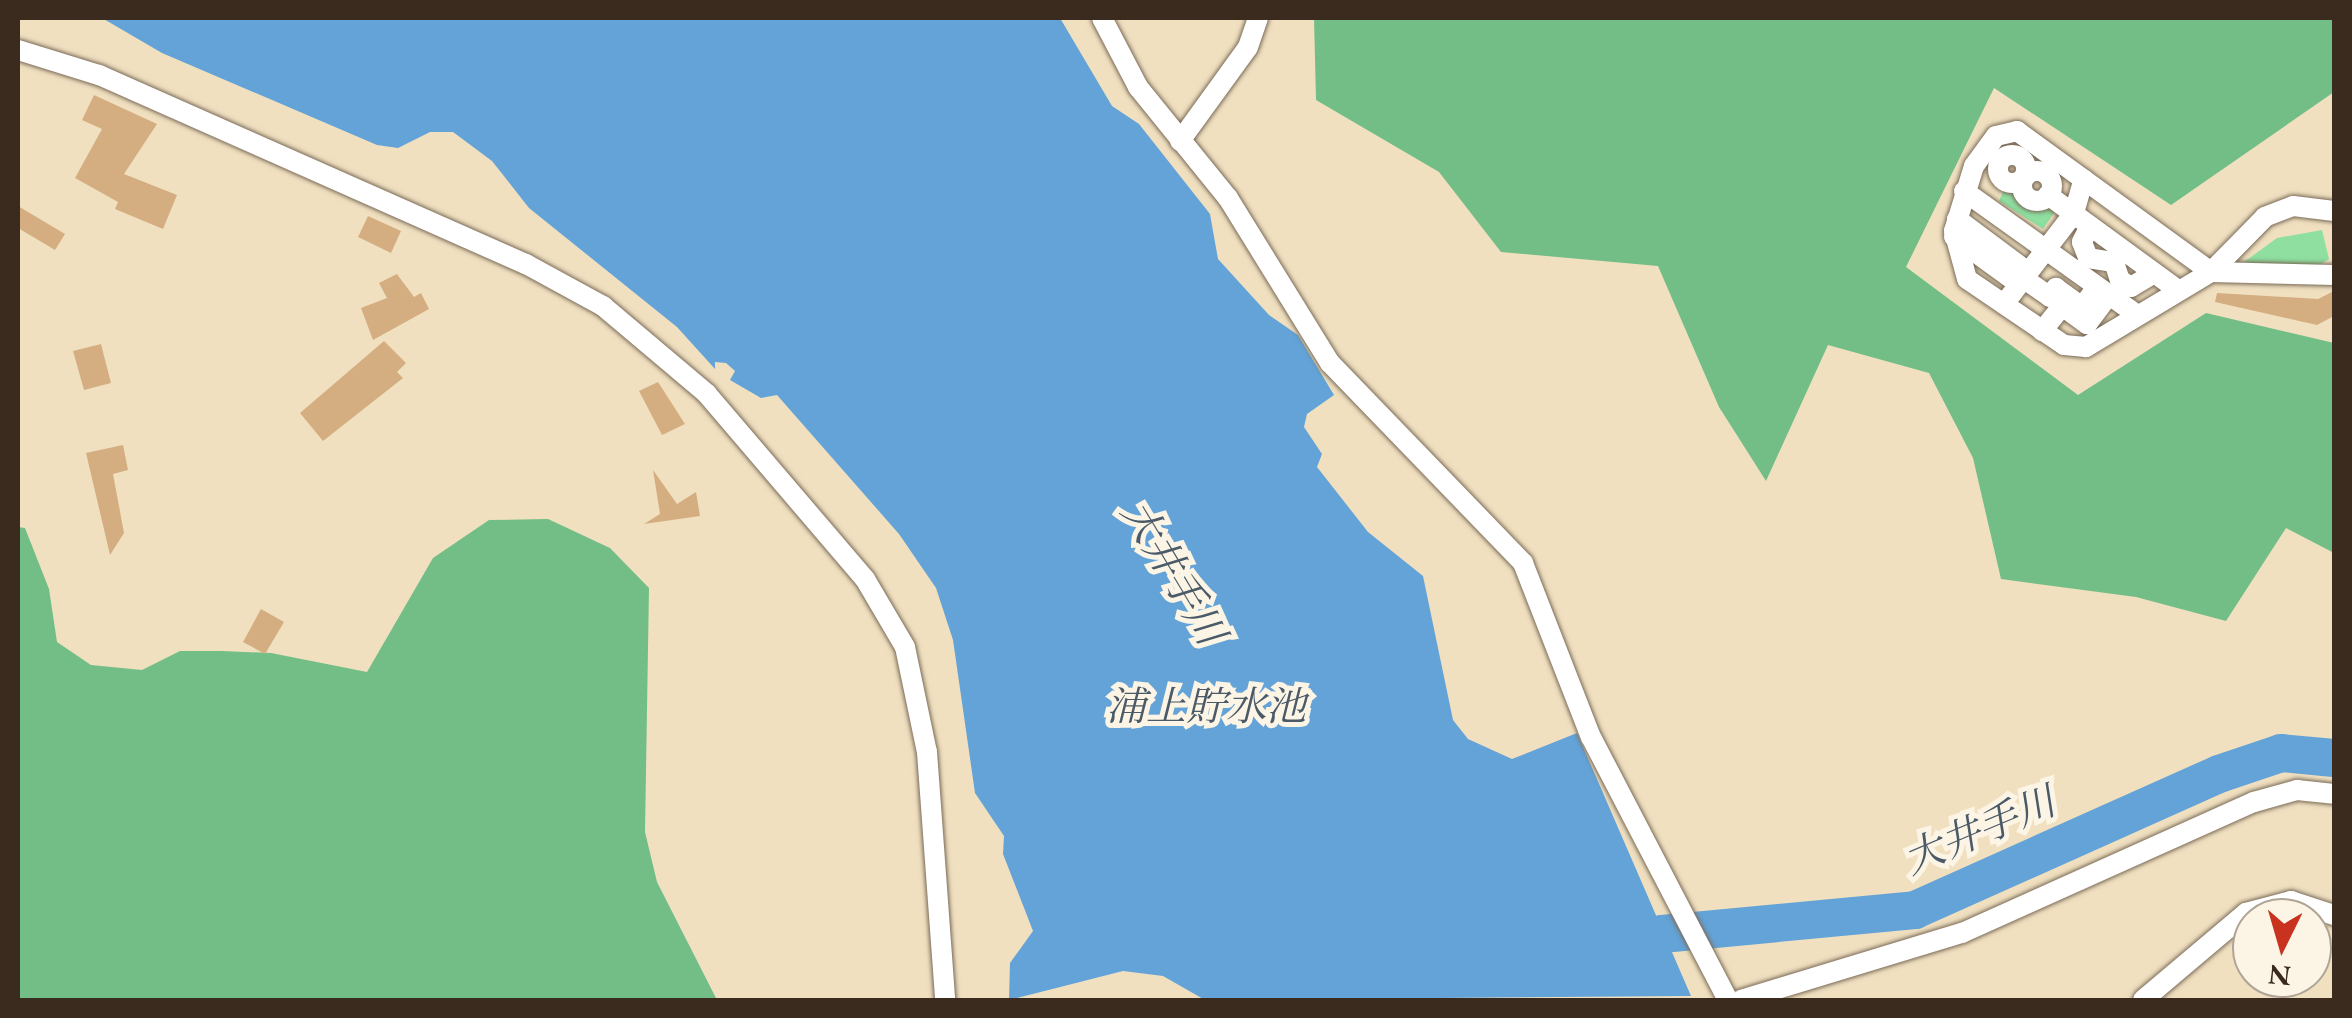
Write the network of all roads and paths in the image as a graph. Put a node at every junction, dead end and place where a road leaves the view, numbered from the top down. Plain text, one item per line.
1 (1102, 18) edge
2 (1258, 18) edge
3 (18, 50) edge
4 (1180, 142) junction
5 (2004, 166) junction
6 (2084, 179) junction
7 (1964, 190) junction
8 (1984, 205) junction
9 (2334, 210) edge
10 (2082, 220) junction
11 (1956, 228) junction
12 (2046, 249) junction
13 (2211, 272) junction
14 (2154, 273) junction
15 (2334, 275) edge
16 (2023, 278) junction
17 (2108, 289) junction
18 (2179, 291) junction
19 (2050, 298) junction
20 (2004, 304) junction
21 (2137, 315) junction
22 (2037, 327) junction
23 (2334, 794) edge
24 (2334, 915) edge
25 (2147, 999) edge
26 (946, 1000) edge
27 (1728, 1000) edge
28 (1741, 1000) edge

1 - 4 street
2 - 4 street
3 - 26 street
4 - 27 street
5 - 6 street
5 - 7 street
5 - 8 street
5 - 10 street
6 - 10 street
6 - 13 street
7 - 8 street
7 - 11 street
8 - 12 street
9 - 13 street
10 - 12 street
10 - 14 street
10 - 17 street
11 - 16 street
11 - 20 street
12 - 16 street
12 - 17 street
13 - 15 street
13 - 18 street
14 - 17 street
14 - 18 street
16 - 19 street
16 - 20 street
17 - 19 street
17 - 21 street
17 - 22 street
18 - 21 street
19 - 22 street
20 - 22 street
21 - 22 street
23 - 28 street
24 - 25 street

